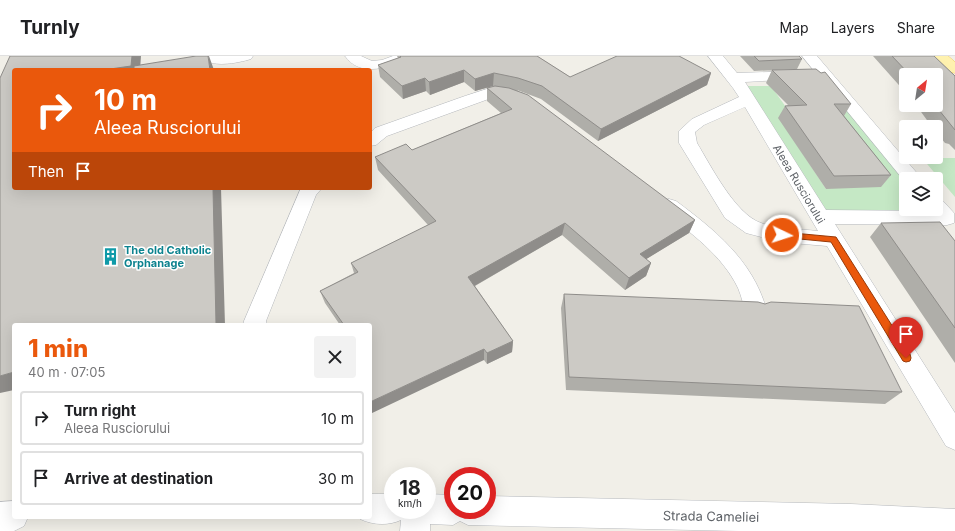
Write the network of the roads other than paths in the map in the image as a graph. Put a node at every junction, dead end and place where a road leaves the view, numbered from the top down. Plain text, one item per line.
1 (207, 56) edge
2 (246, 56) edge
3 (352, 56) edge
4 (407, 56) edge
5 (715, 56) edge
6 (809, 56) edge
7 (939, 56) edge
8 (955, 69) edge
9 (825, 74) junction
10 (734, 78) junction
11 (748, 100) junction
12 (534, 103) edge
13 (372, 139) edge
14 (907, 172) edge
15 (310, 190) edge
16 (657, 196) edge
17 (820, 217) junction
18 (946, 218) edge
19 (833, 239) junction
20 (756, 308) edge
21 (256, 323) edge
22 (955, 437) edge
23 (372, 509) edge
24 (384, 509) edge
25 (496, 511) edge
26 (12, 516) edge
27 (0, 517) edge
28 (416, 519) edge
29 (955, 524) edge
30 (853, 525) edge
31 (415, 531) edge

1 - 2 street
3 - 4 street
5 - 10 street, Aleea Rusciorului
6 - 9 street
7 - 8 main road
9 - 10 street
9 - 14 street
10 - 11 street, Aleea Rusciorului
11 - 17 street, Aleea Rusciorului
11 - 19 street
12 - 13 street
15 - 21 street
16 - 20 street
17 - 18 street
17 - 19 street, Aleea Rusciorului
19 - 22 street, Aleea Rusciorului
23 - 24 street
25 - 30 street, Strada Cameliei
26 - 27 street
28 - 31 street
29 - 30 street, Strada Cameliei

